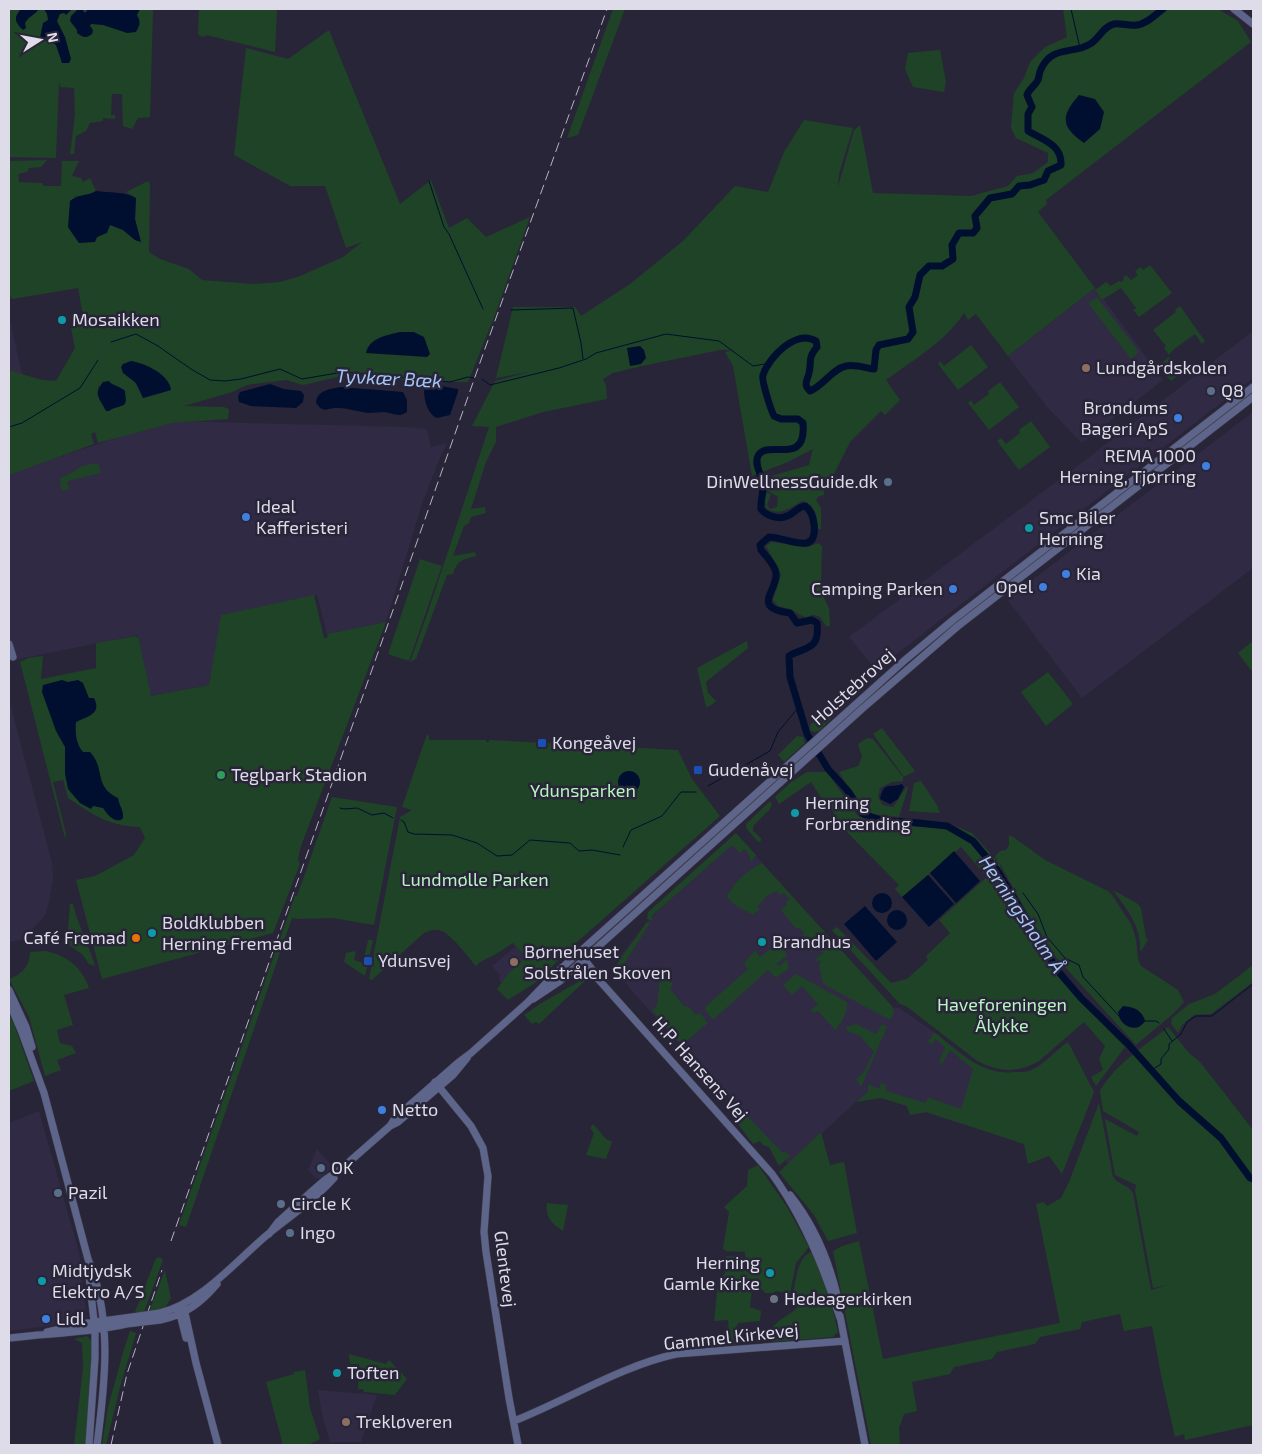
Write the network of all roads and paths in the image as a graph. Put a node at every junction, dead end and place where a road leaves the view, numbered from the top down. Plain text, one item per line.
1 (1234, 9) edge
2 (1253, 24) edge
3 (1253, 387) edge
4 (1253, 397) edge
5 (1218, 420) junction
6 (9, 644) edge
7 (12, 657) dead end
8 (810, 751) junction
9 (580, 959) junction
10 (9, 990) edge
11 (9, 1002) edge
12 (471, 1054) junction
13 (436, 1086) junction
14 (44, 1093) junction
15 (88, 1259) junction
16 (227, 1272) junction
17 (182, 1309) junction
18 (99, 1325) junction
19 (40, 1334) junction
20 (9, 1338) edge
21 (845, 1341) junction
22 (848, 1358) junction
23 (514, 1421) junction
24 (518, 1444) edge
25 (89, 1445) edge
26 (97, 1445) edge
27 (218, 1445) edge
28 (865, 1445) edge
29 (868, 1445) edge

1 - 2 main road
3 - 5 main road
4 - 5 main road
5 - 8 main road, Holstebrovej
5 - 8 main road, Holstebrovej
6 - 7 main road
8 - 9 main road, Holstebrovej
8 - 9 main road, Holstebrovej
9 - 12 main road, Holstebrovej
9 - 21 main road, H.P. Hansens Vej
10 - 14 main road
11 - 14 main road
12 - 13 main road, Holstebrovej
12 - 13 main road, Holstebrovej
13 - 16 main road, Holstebrovej
13 - 23 main road, Glentevej
14 - 15 main road
15 - 18 main road
15 - 18 main road
16 - 17 main road, Holstebrovej
16 - 17 main road, Holstebrovej
17 - 18 main road, Holstebrovej, bridge
17 - 27 main road
18 - 19 main road
18 - 19 main road
18 - 25 main road
18 - 26 main road
19 - 20 main road
21 - 22 main road, H.P. Hansens Vej
21 - 23 main road, Gammel Kirkevej
22 - 28 main road, H.P. Hansens Vej
22 - 29 main road, H.P. Hansens Vej
23 - 24 main road, Glentevej

